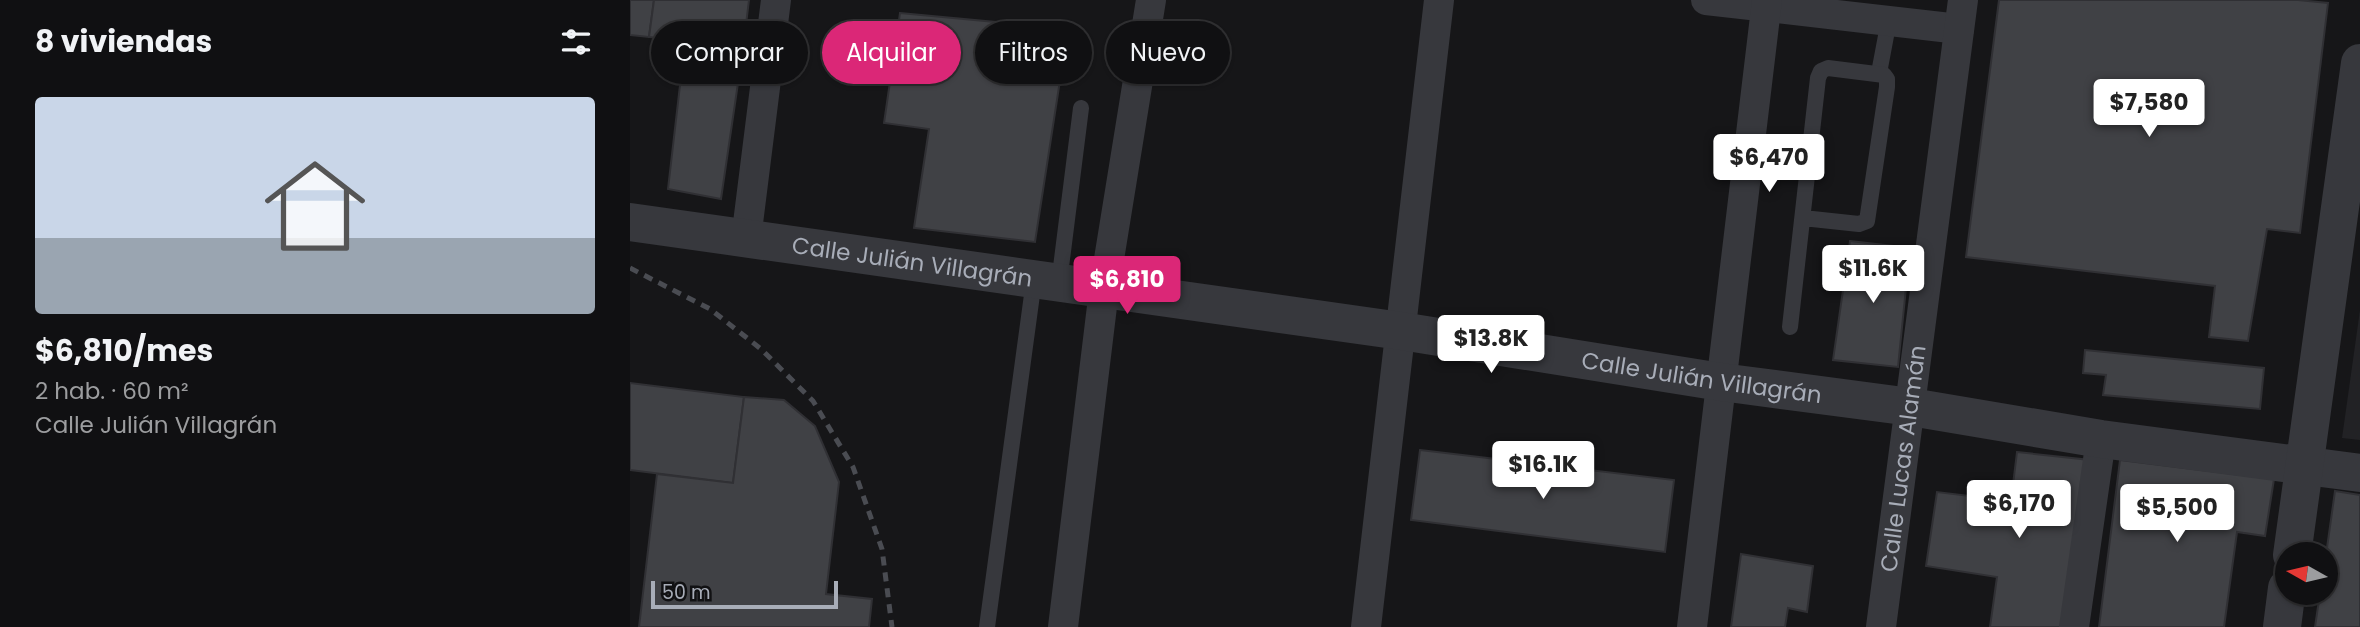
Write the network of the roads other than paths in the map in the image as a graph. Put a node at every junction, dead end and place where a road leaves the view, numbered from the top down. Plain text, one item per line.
1 (776, 0) edge
2 (1151, 0) edge
3 (1439, 0) edge
4 (1706, 0) edge
5 (1758, 3) edge
6 (1840, 7) edge
7 (1961, 14) edge
8 (1889, 20) junction
9 (2360, 63) edge
10 (1879, 73) junction
11 (1081, 108) dead end
12 (1803, 218) junction
13 (630, 222) edge
14 (746, 239) junction
15 (1047, 282) junction
16 (1104, 290) junction
17 (1790, 327) dead end
18 (1401, 331) junction
19 (1721, 382) junction
20 (1911, 407) junction
21 (2101, 439) junction
22 (2305, 466) junction
23 (2360, 473) edge
24 (2294, 542) edge
25 (2285, 606) edge
26 (987, 627) edge
27 (1063, 627) edge
28 (1366, 627) edge
29 (1692, 627) edge
30 (1881, 627) edge
31 (2074, 627) edge
32 (2282, 627) edge

1 - 14 street
2 - 16 street
3 - 18 street
4 - 5 street
5 - 6 street
5 - 19 street
6 - 8 street
7 - 8 street
7 - 20 street, Calle Lucas Alamán
8 - 10 lane
9 - 22 street
10 - 12 lane
10 - 12 lane
11 - 15 lane
12 - 17 lane
13 - 14 street, Calle Julián Villagrán
14 - 15 street, Calle Julián Villagrán
15 - 16 street, Calle Julián Villagrán
15 - 26 lane
16 - 18 street, Calle Julián Villagrán
16 - 27 street
18 - 19 street, Calle Julián Villagrán
18 - 28 street
19 - 20 street, Calle Julián Villagrán
19 - 29 street
20 - 21 street, Calle Julián Villagrán
20 - 30 street, Calle Lucas Alamán
21 - 22 street, Calle Julián Villagrán
21 - 31 street
22 - 23 street, Calle Julián Villagrán
22 - 24 street
25 - 32 street

